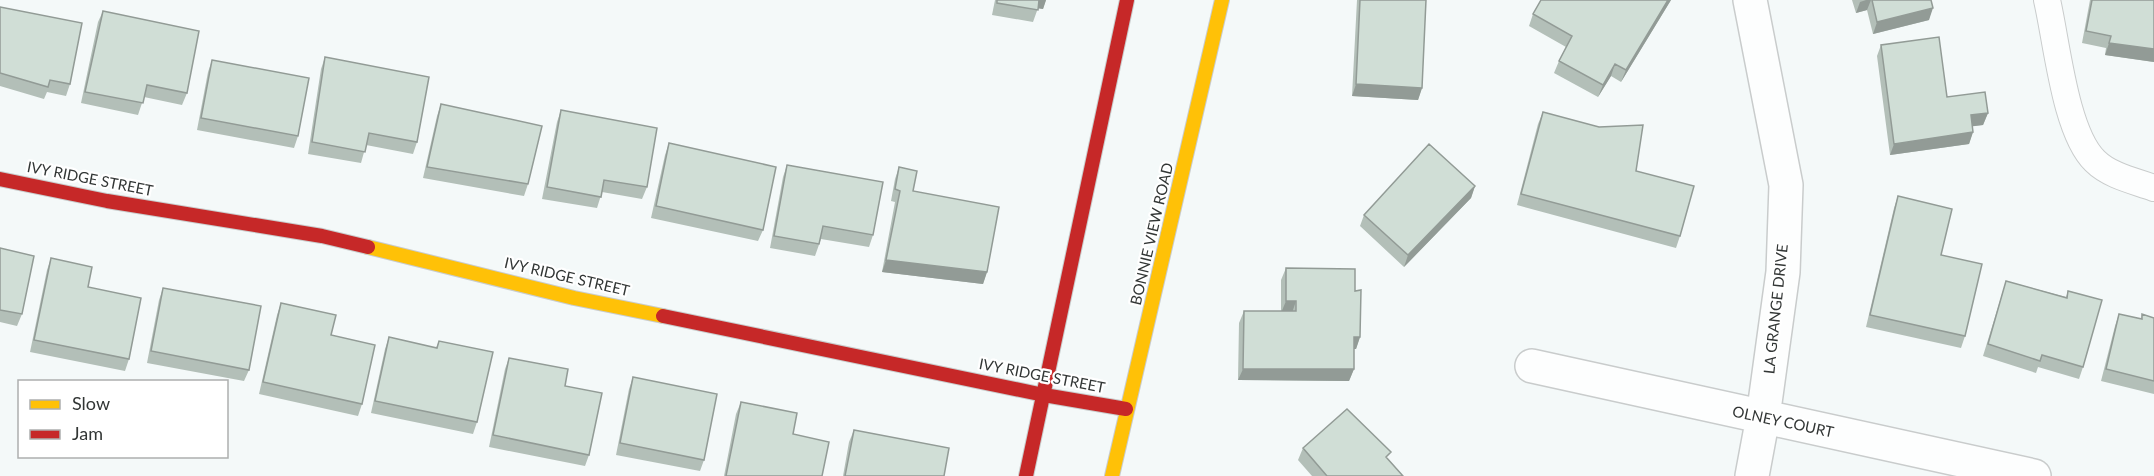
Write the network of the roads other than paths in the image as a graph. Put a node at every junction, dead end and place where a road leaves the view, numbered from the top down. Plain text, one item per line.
1 (1127, 0) edge
2 (1222, 0) edge
3 (1750, 0) edge
4 (2047, 0) edge
5 (0, 178) edge
6 (2154, 188) edge
7 (1532, 366) dead end
8 (1044, 395) junction
9 (1126, 409) junction
10 (1763, 417) junction
11 (1026, 476) edge
12 (1112, 476) edge
13 (1752, 476) edge
14 (2034, 476) edge

1 - 8 street
2 - 9 street, BONNIE VIEW ROAD
3 - 10 street, LA GRANGE DRIVE
4 - 6 lane
5 - 8 street, IVY RIDGE STREET
7 - 10 street, OLNEY COURT
8 - 9 street, IVY RIDGE STREET
8 - 11 street
9 - 12 street, BONNIE VIEW ROAD
10 - 13 street, LA GRANGE DRIVE
10 - 14 street, OLNEY COURT

